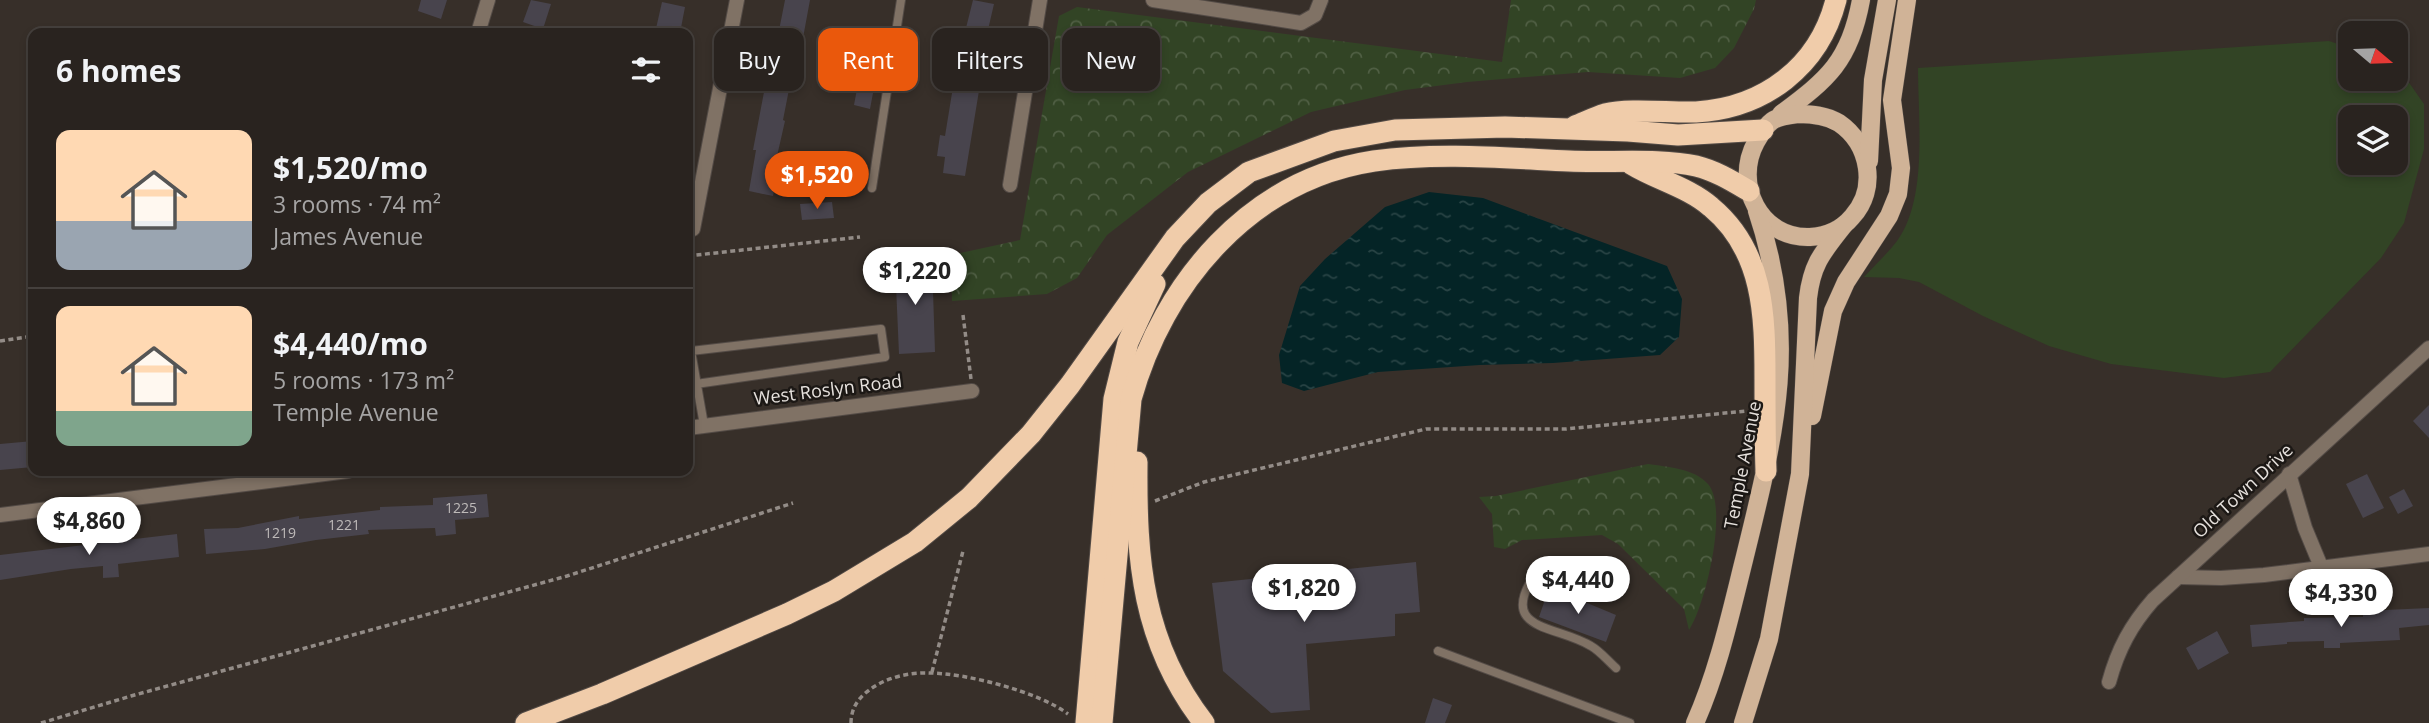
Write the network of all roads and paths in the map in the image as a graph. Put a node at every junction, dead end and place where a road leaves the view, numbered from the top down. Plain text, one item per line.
1 (488, 0) edge
2 (737, 0) edge
3 (901, 0) edge
4 (1040, 0) edge
5 (1153, 0) edge
6 (1321, 0) edge
7 (1836, 0) edge
8 (1861, 0) edge
9 (1887, 0) edge
10 (1907, 0) edge
11 (480, 28) edge
12 (1768, 125) junction
13 (1567, 129) junction
14 (1304, 151) junction
15 (1629, 163) junction
16 (1868, 182) junction
17 (1010, 185) dead end
18 (872, 188) dead end
19 (1753, 201) junction
20 (1844, 225) junction
21 (693, 229) dead end
22 (860, 237) dead end
23 (693, 255) edge
24 (963, 315) dead end
25 (1161, 322) junction
26 (28, 338) edge
27 (0, 341) edge
28 (2429, 348) edge
29 (693, 351) edge
30 (693, 364) edge
31 (696, 384) junction
32 (972, 391) joint
33 (1765, 409) junction
34 (704, 425) junction
35 (693, 427) edge
36 (1766, 471) junction
37 (1800, 474) junction
38 (2289, 474) junction
39 (308, 476) edge
40 (793, 503) dead end
41 (1137, 509) junction
42 (0, 515) edge
43 (963, 551) dead end
44 (2429, 554) edge
45 (1540, 568) dead end
46 (2322, 569) junction
47 (2178, 577) junction
48 (1438, 651) dead end
49 (1616, 668) dead end
50 (932, 672) junction
51 (2109, 681) dead end
52 (1080, 721) edge
53 (41, 723) edge
54 (526, 723) edge
55 (851, 723) edge
56 (1102, 723) edge
57 (1204, 723) edge
58 (1630, 723) edge
59 (1695, 723) edge
60 (1743, 723) edge

1 - 11 street
2 - 21 street
3 - 18 lane
4 - 17 street
5 - 6 street
7 - 13 highway
8 - 12 main road
9 - 16 main road
10 - 37 main road
12 - 13 highway
12 - 16 main road
12 - 19 main road
13 - 14 highway
14 - 52 highway
14 - 54 highway
15 - 19 highway
15 - 25 highway
15 - 33 highway
16 - 20 main road
19 - 20 main road
19 - 36 main road, Temple Avenue
20 - 37 main road
22 - 23 path
24 - 32 path
25 - 41 highway
25 - 56 highway
26 - 27 path
28 - 38 street, Old Town Drive
29 - 31 lane
30 - 31 lane
31 - 34 lane
32 - 34 street, West Roslyn Road
33 - 36 highway
33 - 41 path
34 - 35 street, West Roslyn Road
36 - 59 main road, Temple Avenue
37 - 60 main road
38 - 46 street
38 - 47 street, Old Town Drive
39 - 42 street
40 - 53 path
41 - 57 highway
43 - 50 path
44 - 46 street
45 - 49 lane
46 - 47 street
47 - 51 street, Old Town Drive
48 - 58 lane
50 - 52 path
50 - 55 path

